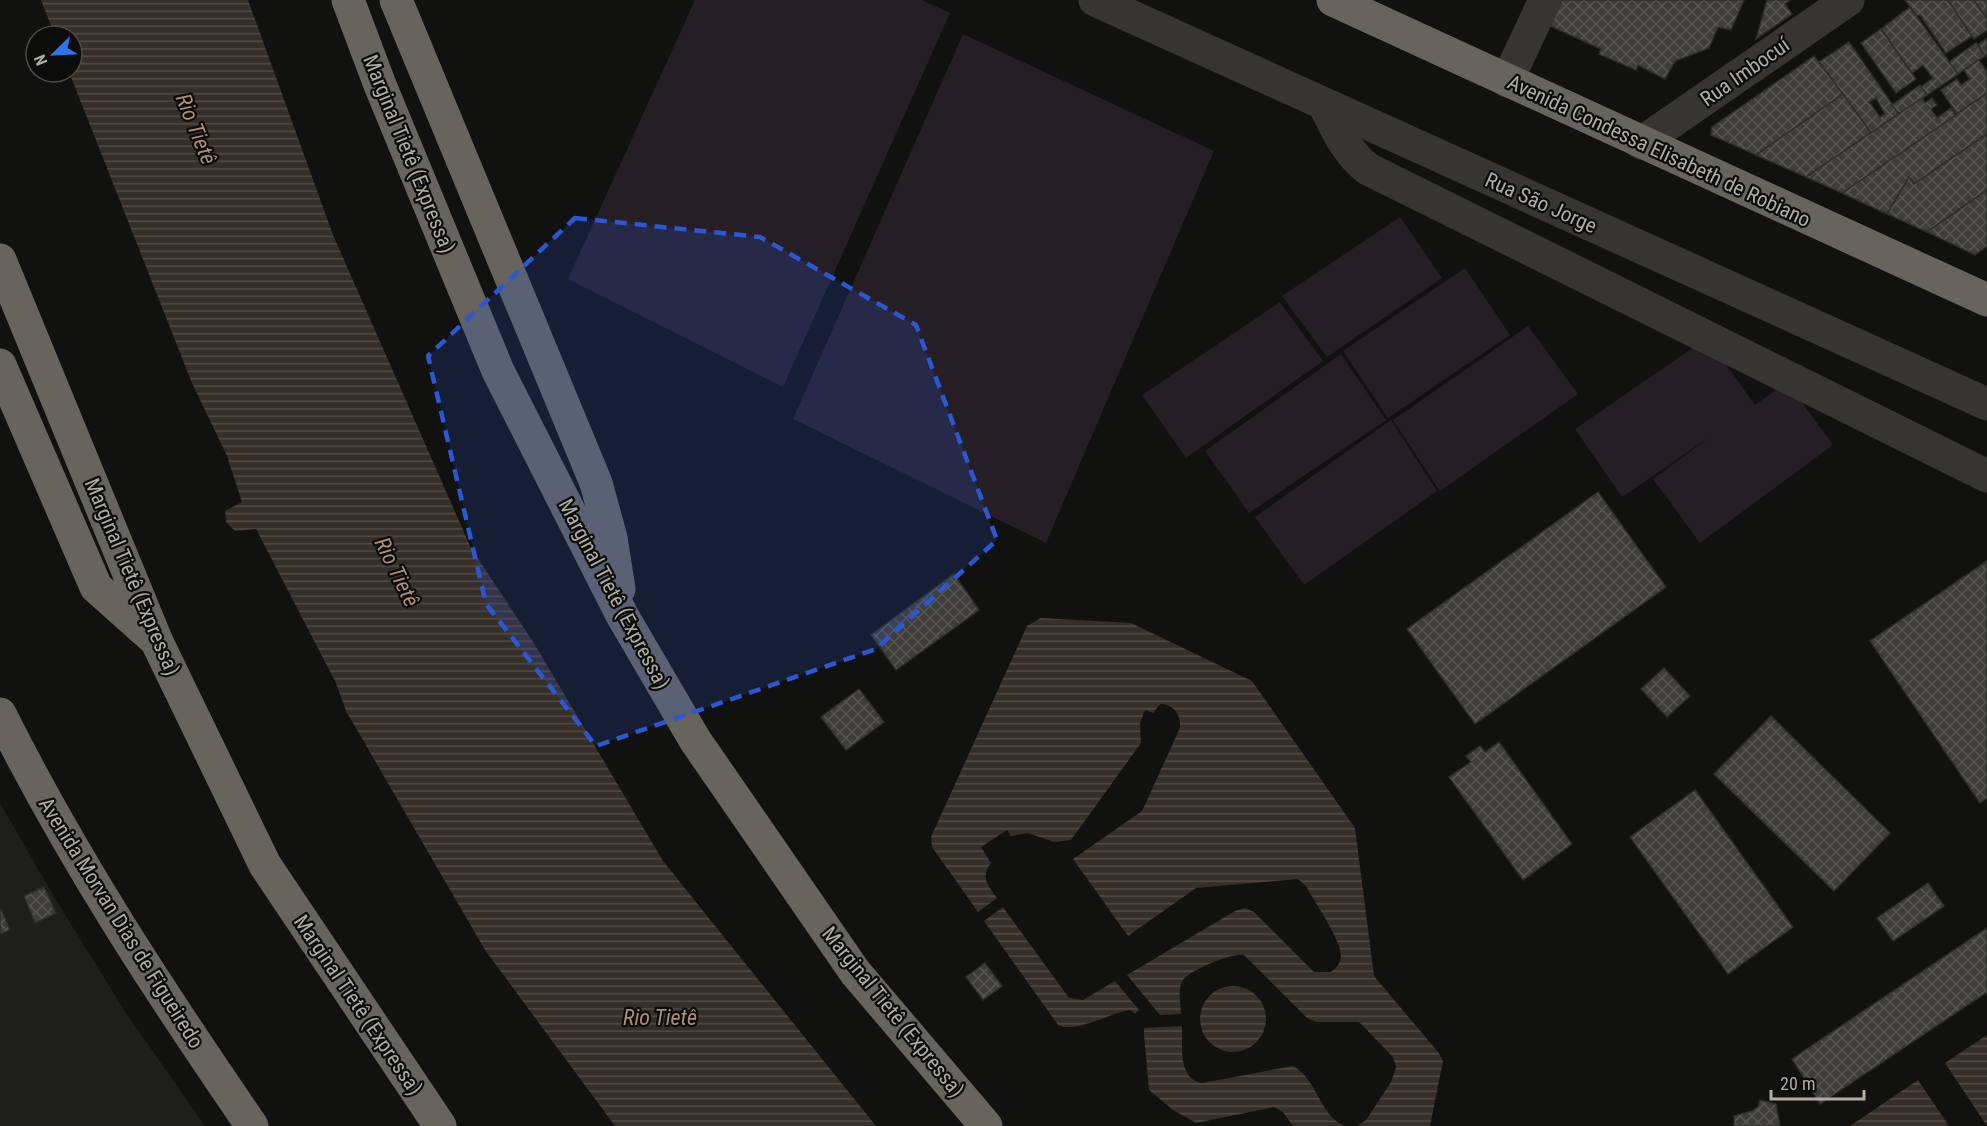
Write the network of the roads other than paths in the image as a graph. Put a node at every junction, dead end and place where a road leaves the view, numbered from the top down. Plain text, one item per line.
1 (348, 0) edge
2 (396, 0) edge
3 (1095, 0) edge
4 (1545, 0) edge
5 (1848, 0) edge
6 (1352, 4) edge
7 (1507, 81) junction
8 (1325, 105) junction
9 (1641, 143) junction
10 (0, 260) edge
11 (1987, 300) edge
12 (0, 365) edge
13 (1987, 404) edge
14 (1987, 476) edge
15 (622, 615) junction
16 (157, 642) junction
17 (0, 714) edge
18 (252, 1126) edge
19 (440, 1126) edge
20 (986, 1126) edge

1 - 15 highway, Marginal Tietê (Expressa)
2 - 15 highway
3 - 8 street, Rua São Jorge
4 - 7 street
5 - 9 street, Rua Imbocuí
6 - 7 highway, Avenida Condessa Elisabeth de Robiano
7 - 9 highway, Avenida Condessa Elisabeth de Robiano
8 - 13 street, Rua São Jorge
8 - 14 street
9 - 11 highway, Avenida Condessa Elisabeth de Robiano
10 - 16 highway, Marginal Tietê (Expressa)
12 - 16 highway
15 - 20 highway, Marginal Tietê (Expressa)
16 - 19 highway, Marginal Tietê (Expressa)
17 - 18 highway, Avenida Morvan Dias de Figueiredo

